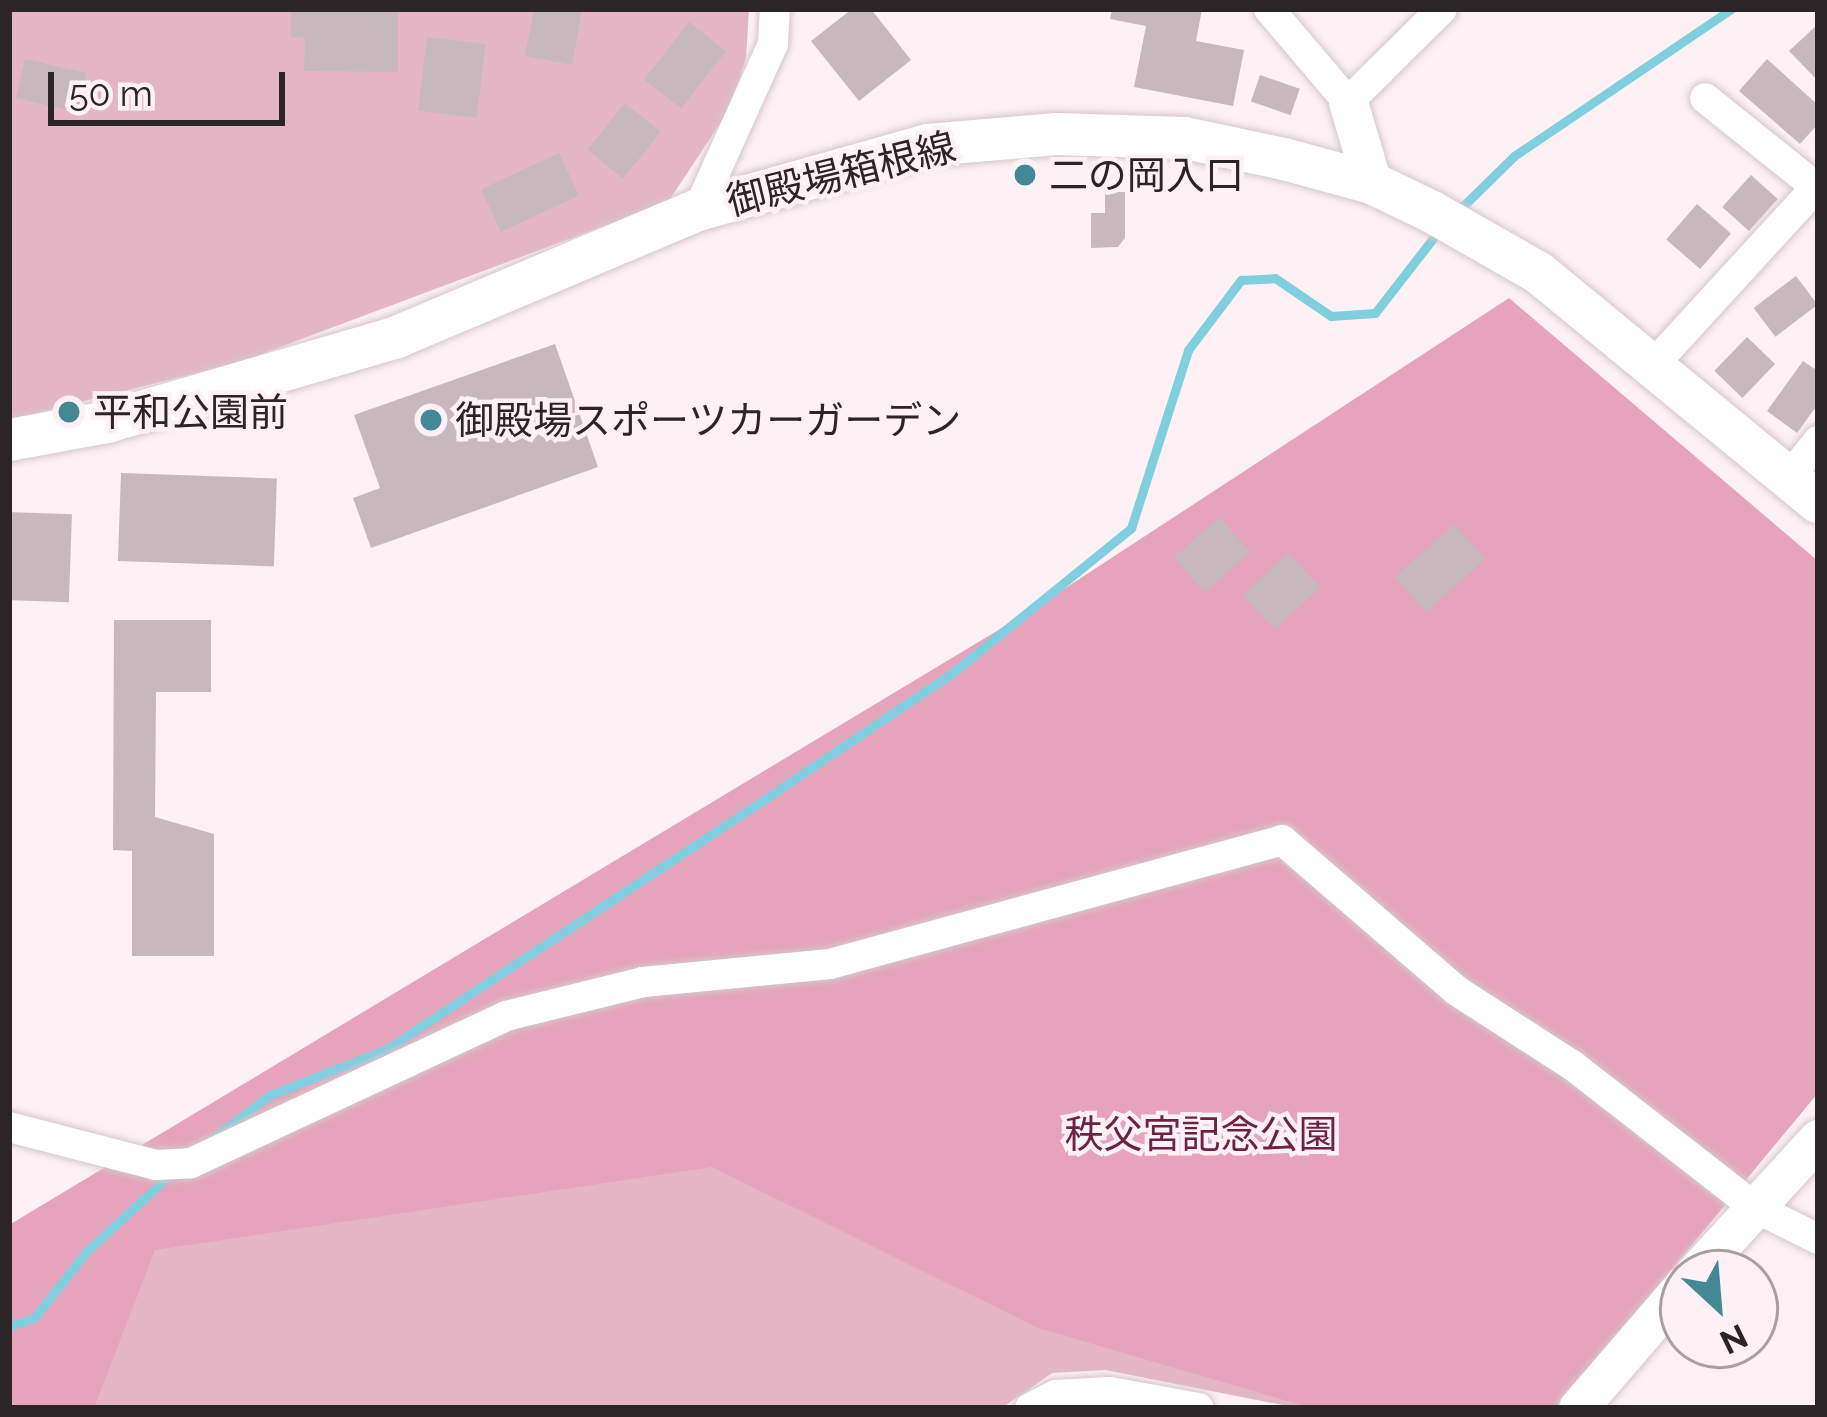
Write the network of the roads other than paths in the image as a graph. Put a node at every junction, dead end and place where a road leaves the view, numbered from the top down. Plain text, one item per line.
1 (776, 9) edge
2 (1269, 9) edge
3 (1442, 9) edge
4 (1705, 98) dead end
5 (1348, 102) junction
6 (1372, 183) junction
7 (698, 210) junction
8 (1655, 363) junction
9 (9, 440) edge
10 (1818, 440) edge
11 (1804, 489) edge
12 (9, 1127) edge
13 (1818, 1139) edge
14 (1756, 1208) junction
15 (1818, 1239) edge
16 (1718, 1249) edge
17 (1659, 1314) edge
18 (1030, 1408) edge
19 (1199, 1408) edge
20 (1578, 1408) edge

1 - 7 street
2 - 5 street
3 - 5 street
4 - 8 street
5 - 6 street
6 - 7 main road, 御殿場箱根線
6 - 8 main road, 御殿場箱根線
7 - 9 main road, 御殿場箱根線
8 - 11 main road, 御殿場箱根線
10 - 11 street
12 - 14 street
13 - 14 street
14 - 15 street
14 - 16 street
17 - 20 street
18 - 19 street

